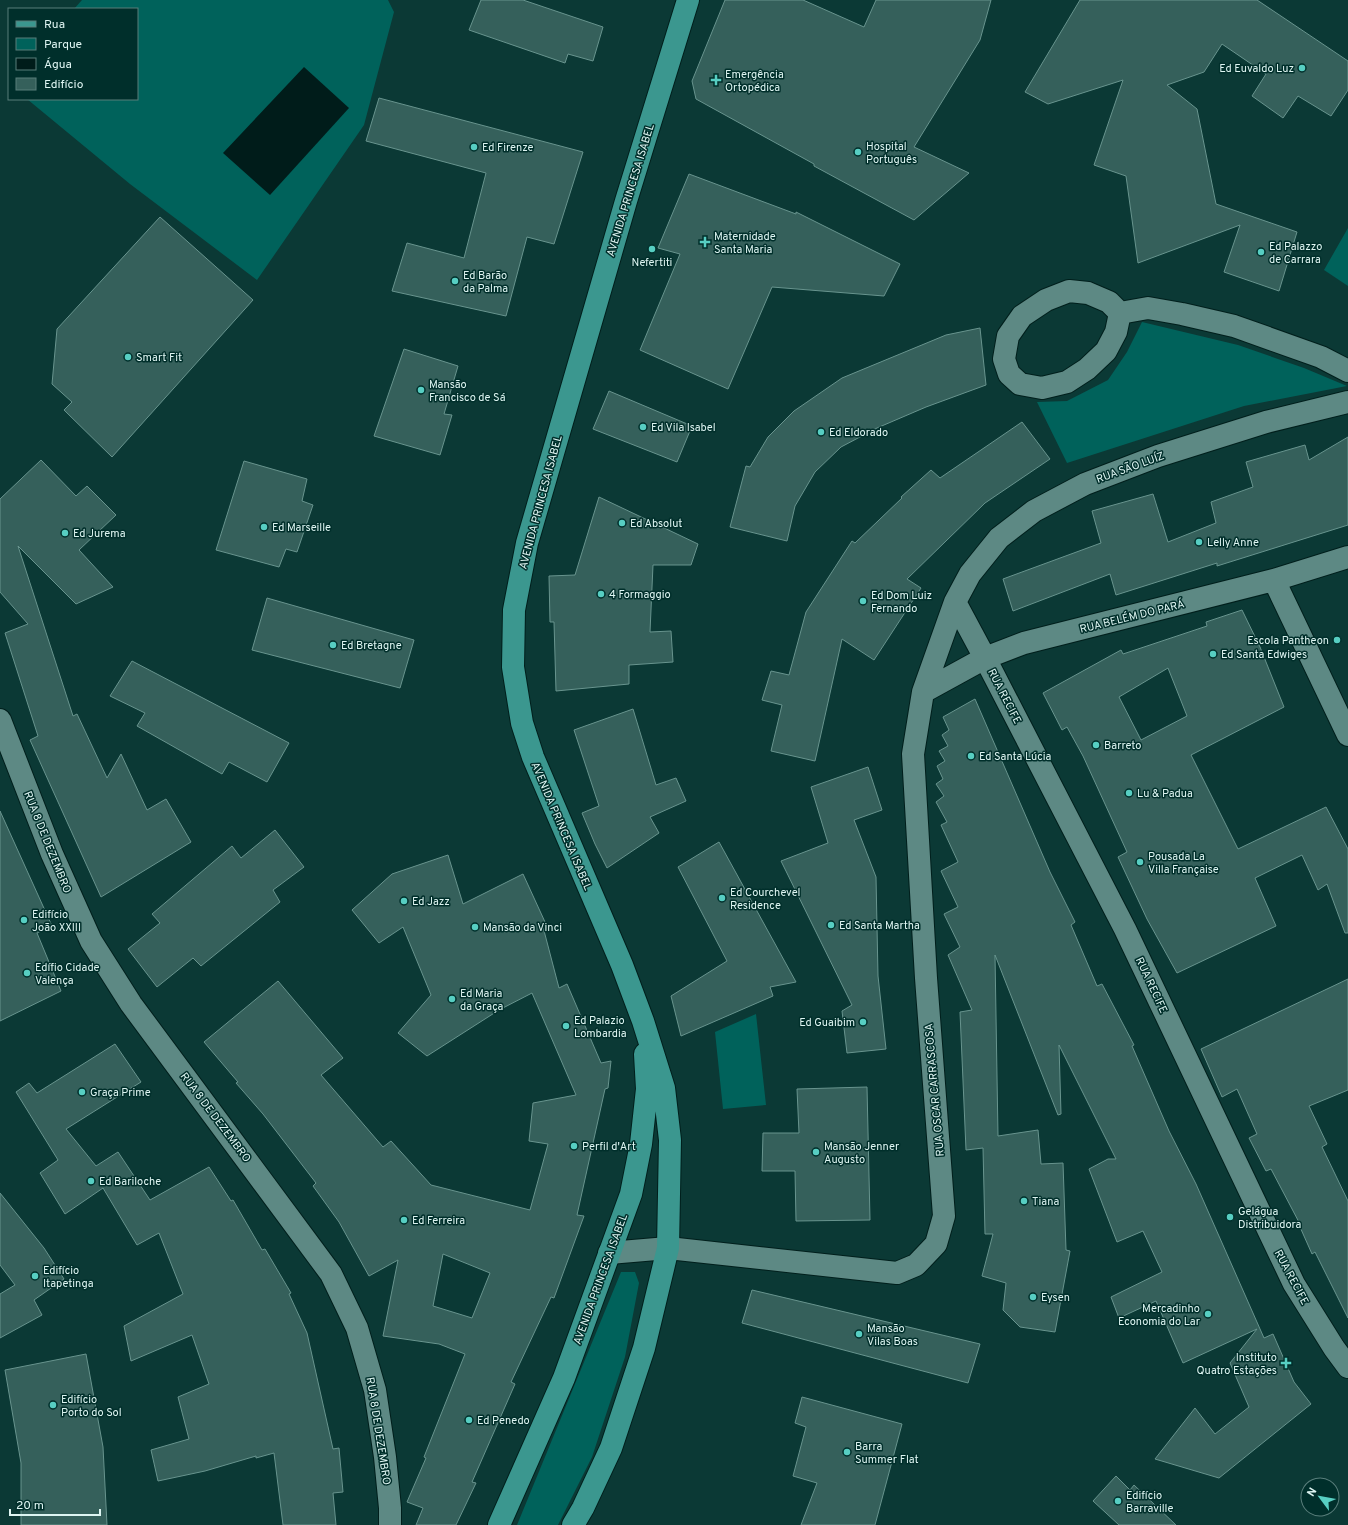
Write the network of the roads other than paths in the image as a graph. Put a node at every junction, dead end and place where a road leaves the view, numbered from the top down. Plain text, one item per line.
1 (688, 0) edge
2 (1120, 313) junction
3 (1348, 371) edge
4 (1348, 402) edge
5 (1348, 557) edge
6 (1274, 580) junction
7 (954, 602) junction
8 (985, 658) junction
9 (923, 692) junction
10 (0, 720) edge
11 (1348, 735) edge
12 (643, 1021) junction
13 (668, 1248) junction
14 (609, 1253) junction
15 (1348, 1367) edge
16 (390, 1525) edge
17 (499, 1525) edge
18 (573, 1525) edge

1 - 12 main road, AVENIDA PRINCESA ISABEL
2 - 2 street
2 - 3 street
4 - 7 street, RUA SÃO LUÍZ
5 - 6 street, RUA BELÉM DO PARÁ
6 - 8 street, RUA BELÉM DO PARÁ
6 - 11 street
7 - 8 street, RUA RECIFE
7 - 9 street, RUA OSCAR CARRASCOSA
8 - 9 street, RUA BELÉM DO PARÁ
8 - 15 street, RUA RECIFE
9 - 13 street, RUA OSCAR CARRASCOSA
10 - 16 street, RUA 8 DE DEZEMBRO
12 - 13 main road, AVENIDA PRINCESA ISABEL
12 - 14 main road, AVENIDA PRINCESA ISABEL
13 - 14 street, RUA OSCAR CARRASCOSA
13 - 18 main road, AVENIDA PRINCESA ISABEL
14 - 17 main road, AVENIDA PRINCESA ISABEL

